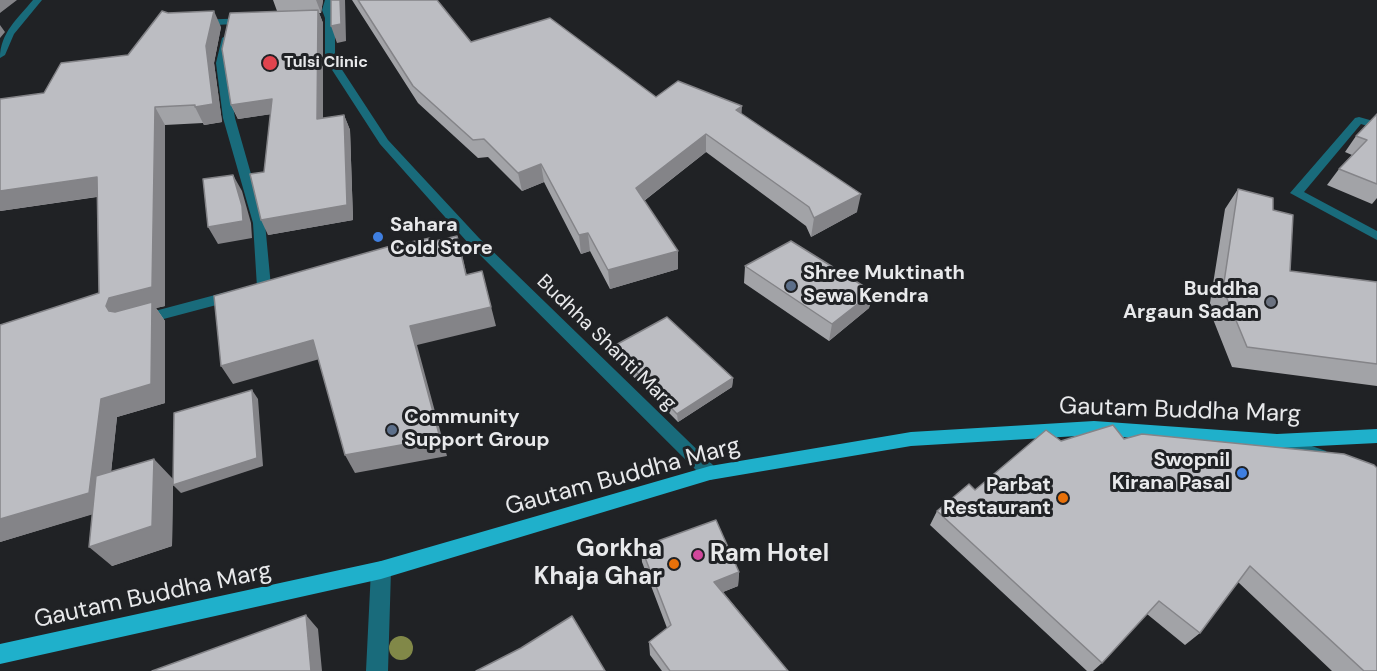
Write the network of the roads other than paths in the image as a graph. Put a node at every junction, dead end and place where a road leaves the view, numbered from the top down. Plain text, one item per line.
1 (38, 0) edge
2 (329, 0) edge
3 (263, 20) edge
4 (230, 21) junction
5 (187, 23) edge
6 (0, 55) edge
7 (1377, 126) edge
8 (1377, 236) edge
9 (129, 323) edge
10 (1377, 436) edge
11 (1277, 441) junction
12 (1333, 460) edge
13 (710, 473) junction
14 (381, 570) junction
15 (0, 654) edge
16 (378, 671) edge

1 - 6 street
2 - 13 street, Budhha Shanti Marg
3 - 4 street
4 - 5 street
4 - 9 street
7 - 8 street
10 - 11 main road, Gautam Buddha Marg
11 - 12 street
11 - 13 main road, Gautam Buddha Marg
13 - 14 main road, Gautam Buddha Marg
14 - 15 main road, Gautam Buddha Marg
14 - 16 street

